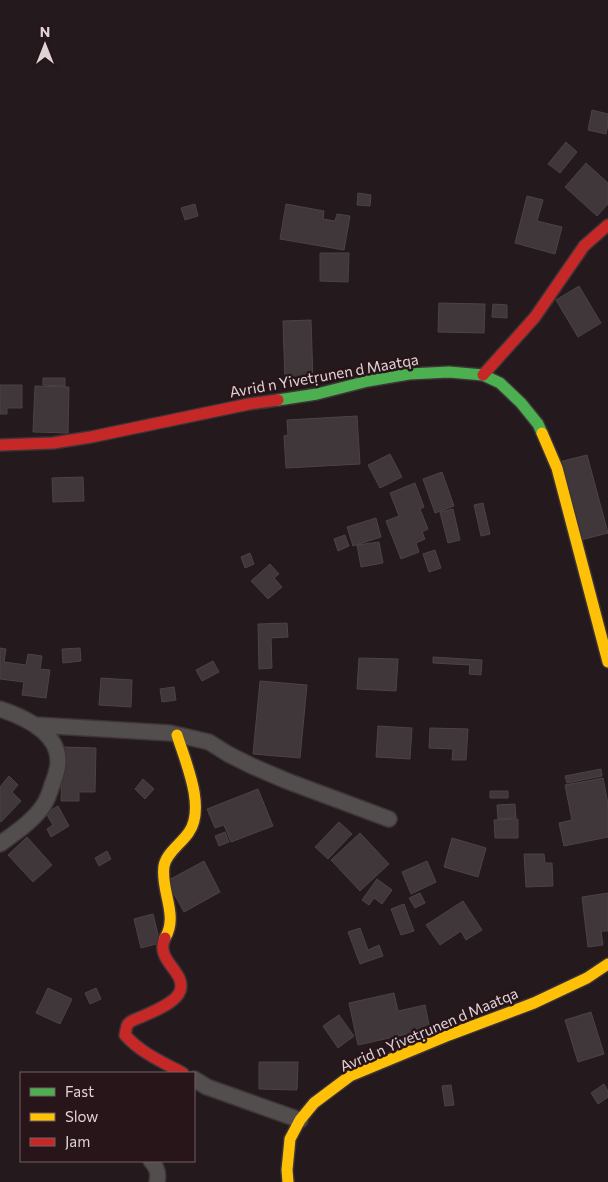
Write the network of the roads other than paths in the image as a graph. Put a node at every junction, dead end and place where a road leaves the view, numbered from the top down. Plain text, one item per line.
1 (608, 225) edge
2 (483, 376) junction
3 (0, 445) edge
4 (608, 662) edge
5 (0, 710) edge
6 (36, 725) junction
7 (178, 735) junction
8 (389, 819) dead end
9 (0, 844) edge
10 (608, 964) edge
11 (181, 1072) edge
12 (195, 1080) edge
13 (300, 1120) junction
14 (152, 1162) edge
15 (157, 1182) edge
16 (288, 1182) edge

1 - 2 main road
2 - 3 main road, Avrid n Yivetṛunen d Maatqa
2 - 4 main road, Avrid n Yivetṛunen d Maatqa
5 - 6 street
6 - 7 street
6 - 9 street
7 - 8 street
7 - 11 main road
10 - 13 main road, Avrid n Yivetṛunen d Maatqa
12 - 13 street
13 - 16 main road, Avrid n Yivetṛunen d Maatqa
14 - 15 street

